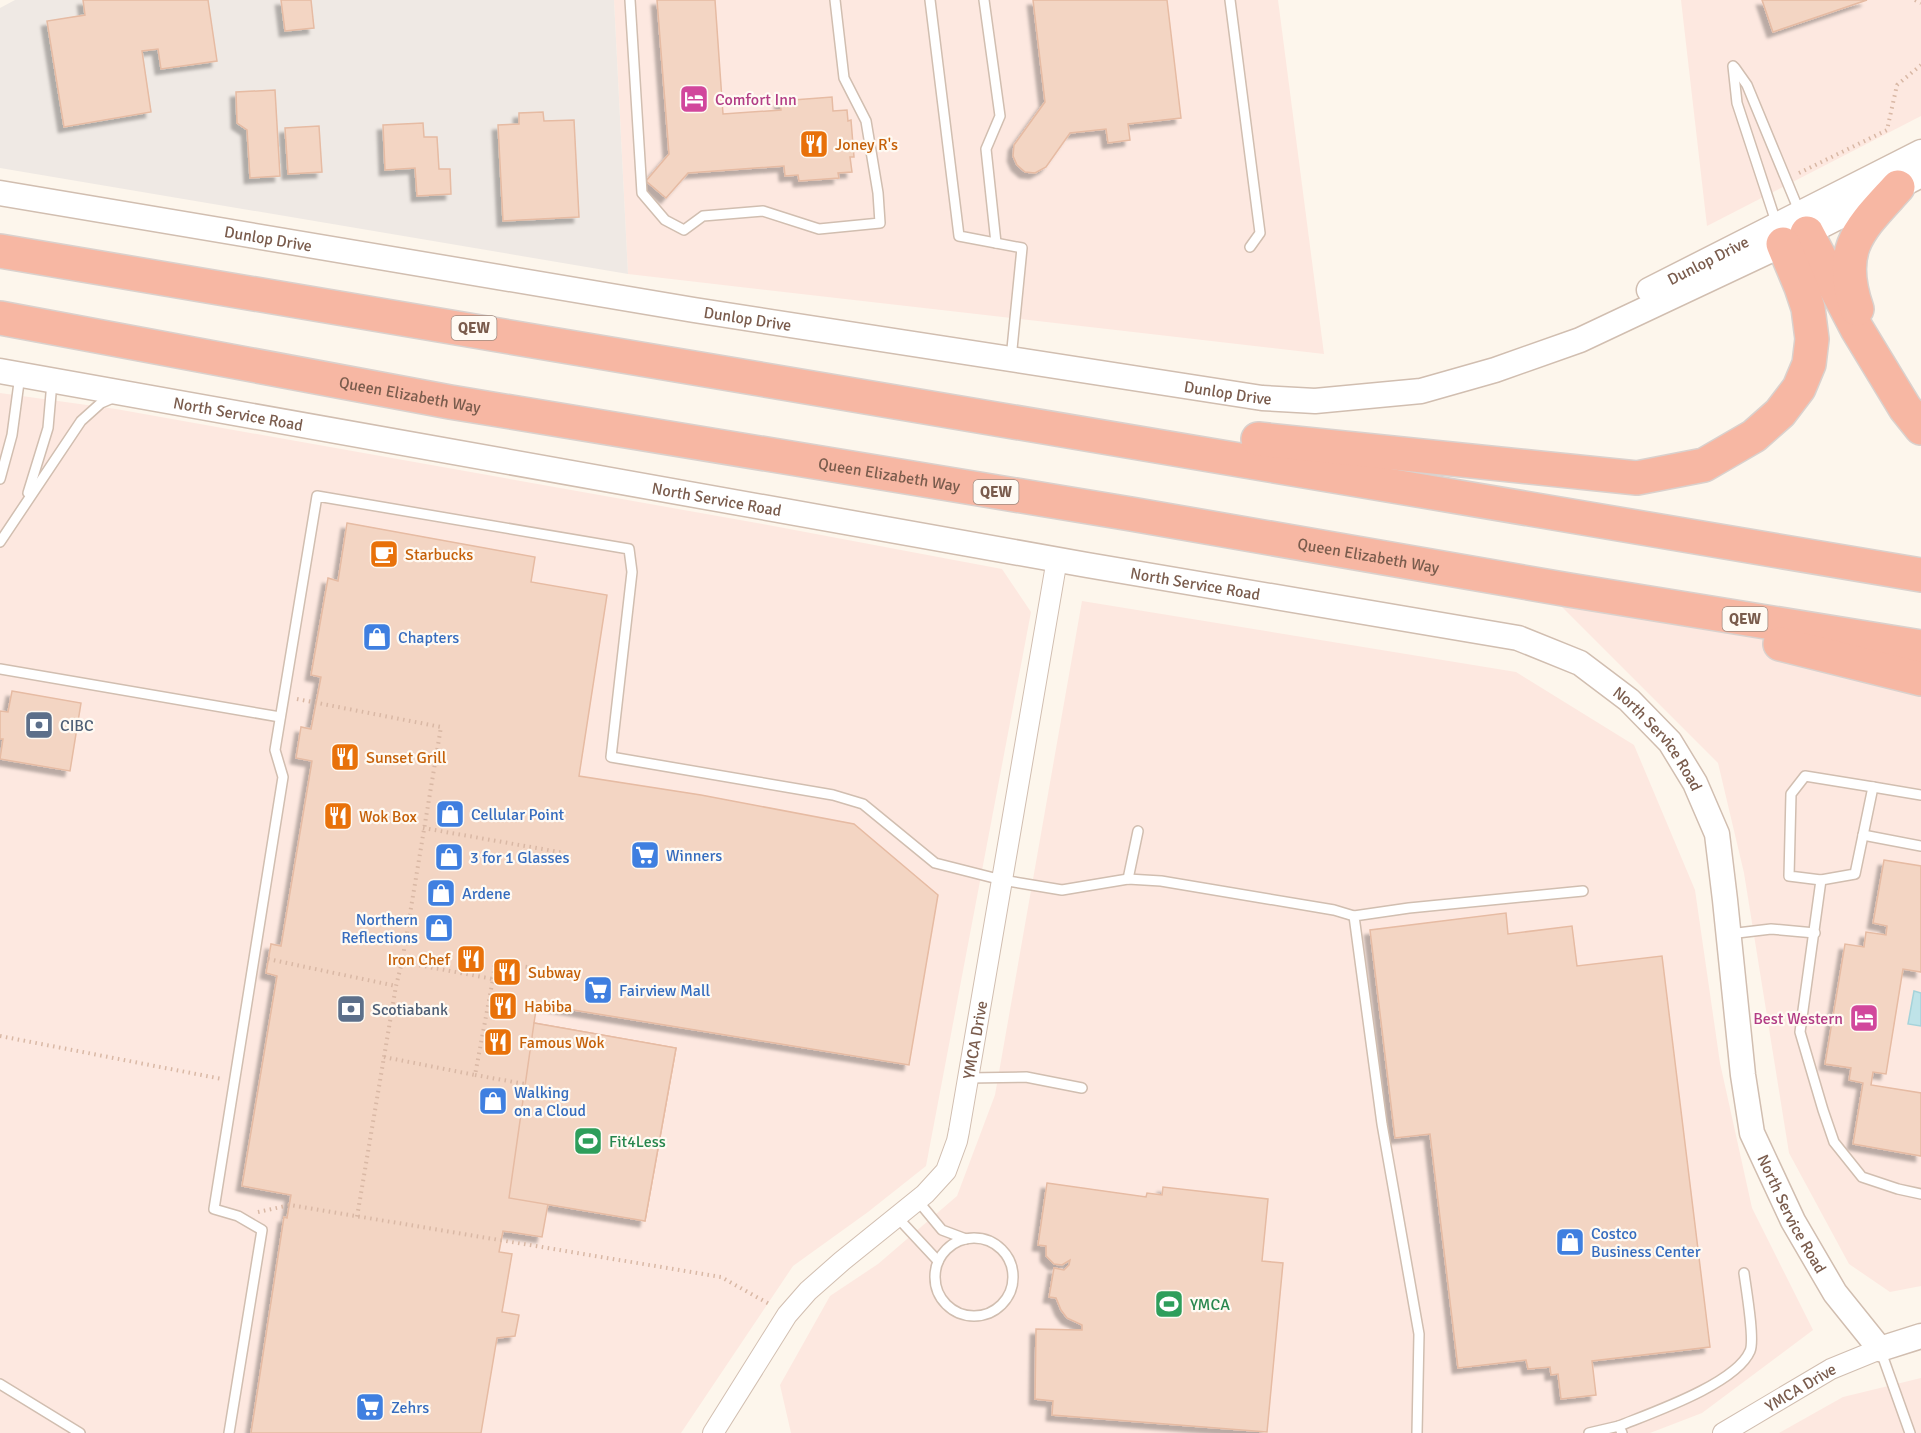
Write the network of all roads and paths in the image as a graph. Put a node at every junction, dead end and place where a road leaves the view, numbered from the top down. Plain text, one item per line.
1 (630, 0) edge
2 (835, 0) edge
3 (930, 0) edge
4 (984, 0) edge
5 (1230, 0) edge
6 (1915, 0) edge
7 (1921, 3) edge
8 (1921, 65) edge
9 (1921, 153) edge
10 (1787, 179) junction
11 (1910, 181) edge
12 (0, 193) edge
13 (1792, 229) junction
14 (996, 243) junction
15 (1250, 247) dead end
16 (0, 251) edge
17 (0, 318) edge
18 (1874, 356) junction
19 (1011, 360) junction
20 (10, 373) edge
21 (52, 381) junction
22 (123, 393) junction
23 (948, 406) junction
24 (1921, 428) edge
25 (0, 479) edge
26 (24, 504) junction
27 (0, 542) edge
28 (1057, 559) junction
29 (1921, 574) edge
30 (1569, 590) junction
31 (1921, 647) edge
32 (0, 669) edge
33 (1921, 680) edge
34 (283, 695) junction
35 (280, 717) junction
36 (1873, 787) junction
37 (1921, 795) edge
38 (423, 828) junction
39 (1138, 831) dead end
40 (1863, 835) junction
41 (1921, 846) edge
42 (565, 853) dead end
43 (1128, 879) junction
44 (1002, 880) junction
45 (1821, 880) junction
46 (1583, 891) dead end
47 (1354, 916) junction
48 (1815, 933) junction
49 (1729, 934) junction
50 (254, 957) junction
51 (402, 962) junction
52 (533, 968) dead end
53 (493, 979) junction
54 (396, 986) junction
55 (0, 1036) edge
56 (384, 1057) junction
57 (475, 1075) junction
58 (968, 1078) junction
59 (235, 1081) junction
60 (525, 1084) dead end
61 (1082, 1088) dead end
62 (1921, 1194) edge
63 (918, 1201) junction
64 (238, 1216) junction
65 (357, 1217) junction
66 (897, 1217) junction
67 (966, 1239) junction
68 (939, 1261) junction
69 (1744, 1273) dead end
70 (787, 1315) junction
71 (1921, 1336) edge
72 (1880, 1349) junction
73 (0, 1384) edge
74 (1621, 1430) edge
75 (80, 1433) edge
76 (229, 1433) edge
77 (713, 1433) edge
78 (1418, 1433) edge
79 (1588, 1433) edge
80 (1723, 1433) edge
81 (1910, 1433) edge

1 - 2 lane
3 - 14 lane
4 - 14 lane
5 - 15 lane
6 - 7 path
8 - 10 path
9 - 13 street, Dunlop Drive
10 - 13 lane
10 - 13 lane
11 - 13 street, Dunlop Drive
11 - 18 highway
12 - 19 street, Dunlop Drive
13 - 18 highway
13 - 19 street, Dunlop Drive
13 - 23 highway
14 - 19 lane
16 - 23 highway, QEW
17 - 30 highway, Queen Elizabeth Way / QEW
18 - 24 highway
20 - 21 street, North Service Road
20 - 25 lane
21 - 22 street, North Service Road
21 - 26 lane
22 - 26 lane
22 - 28 street, North Service Road
23 - 29 highway, QEW
26 - 27 lane
28 - 44 street, YMCA Drive
28 - 49 street, North Service Road
30 - 31 highway, Queen Elizabeth Way / QEW
30 - 33 highway
32 - 35 lane
34 - 35 lane
34 - 38 path
34 - 44 lane
35 - 50 lane
36 - 37 lane
36 - 40 lane
36 - 45 lane
38 - 42 path
38 - 51 path
39 - 43 lane
40 - 41 lane
40 - 45 lane
43 - 44 lane
43 - 47 lane
44 - 58 street, YMCA Drive
45 - 48 lane
46 - 47 lane
47 - 78 lane
48 - 49 lane
48 - 62 lane
49 - 72 street, North Service Road
50 - 54 path
50 - 59 lane
51 - 53 path
51 - 54 path
52 - 53 path
53 - 57 path
54 - 56 path
55 - 59 path
56 - 57 path
56 - 65 path
57 - 60 path
58 - 61 lane
58 - 63 street, YMCA Drive
59 - 64 lane
63 - 66 street, YMCA Drive
63 - 67 lane
64 - 65 path
64 - 76 lane
65 - 70 path
66 - 68 lane
66 - 70 street, YMCA Drive
67 - 68 lane
67 - 68 lane
69 - 74 lane
70 - 77 street, YMCA Drive
71 - 72 street
72 - 80 street, YMCA Drive
72 - 81 lane
73 - 75 lane
74 - 79 lane

